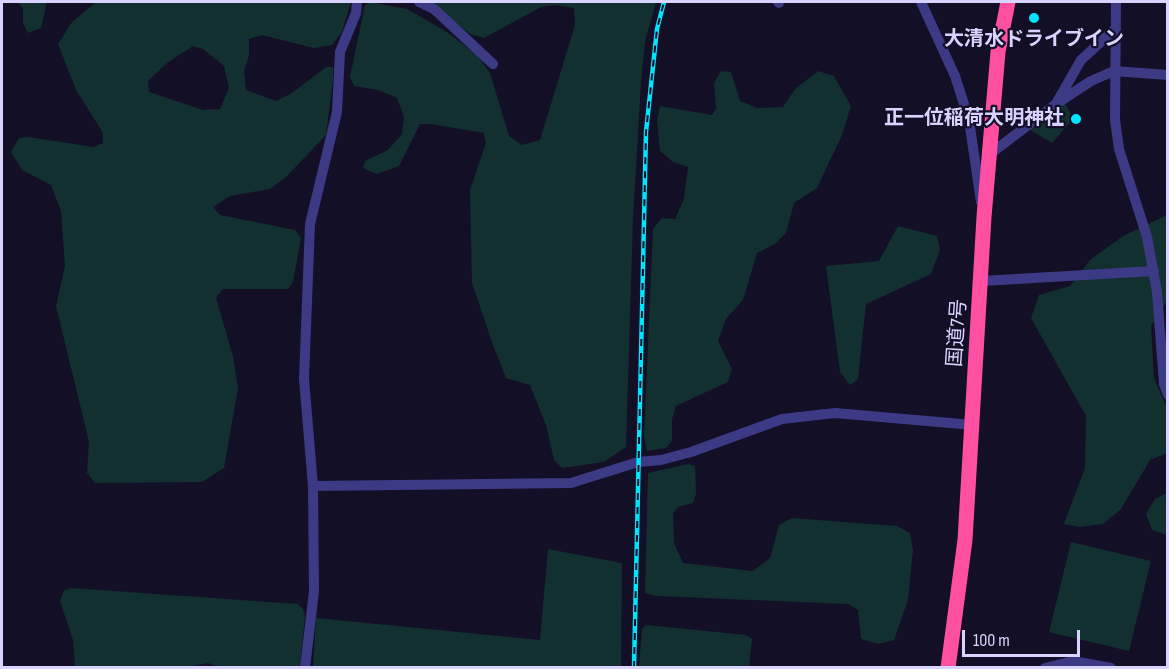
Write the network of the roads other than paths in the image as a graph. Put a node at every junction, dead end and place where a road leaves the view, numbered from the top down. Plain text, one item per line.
1 (357, 2) edge
2 (419, 2) edge
3 (921, 2) edge
4 (1008, 2) edge
5 (1116, 2) edge
6 (1116, 28) junction
7 (493, 64) dead end
8 (1114, 70) junction
9 (1167, 75) edge
10 (1056, 104) junction
11 (990, 154) junction
12 (984, 217) junction
13 (1154, 271) junction
14 (982, 281) junction
15 (1167, 395) edge
16 (973, 425) junction
17 (313, 486) junction
18 (305, 668) edge
19 (948, 668) edge
20 (1045, 668) edge
21 (1111, 668) edge

1 - 17 street
2 - 7 street
3 - 12 street
4 - 11 highway, 国道7号
5 - 6 street
6 - 8 street
6 - 10 street
8 - 9 street
8 - 10 street
8 - 13 street
10 - 11 street
11 - 12 highway, 国道7号
12 - 14 highway, 国道7号
13 - 14 street
13 - 15 street
14 - 16 highway, 国道7号
16 - 17 street
16 - 19 highway, 国道7号
17 - 18 street
20 - 21 street

